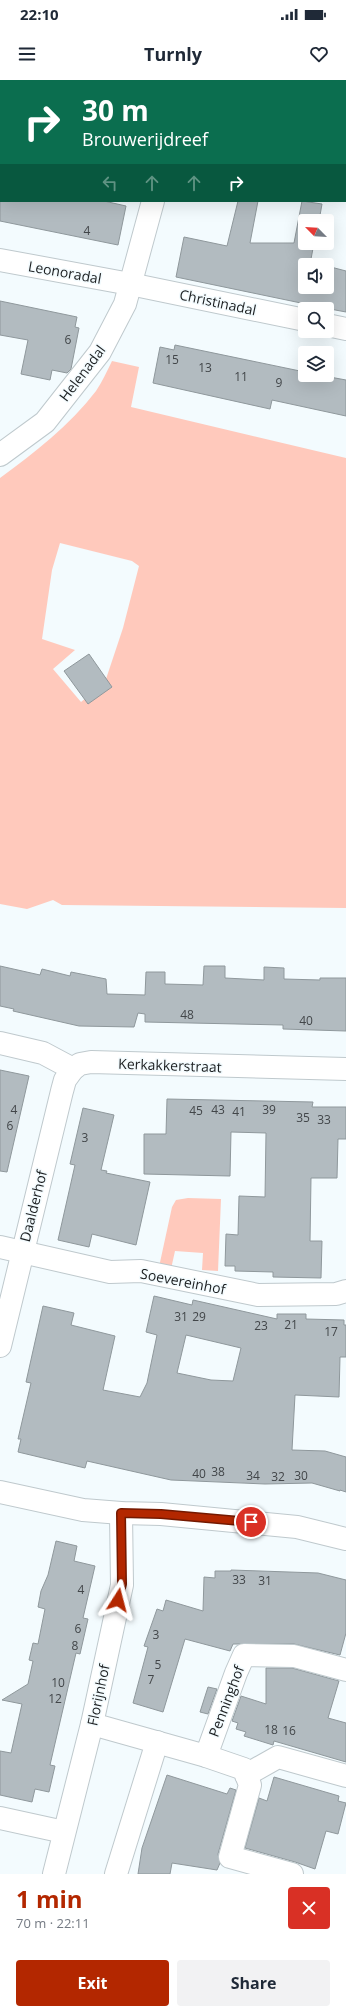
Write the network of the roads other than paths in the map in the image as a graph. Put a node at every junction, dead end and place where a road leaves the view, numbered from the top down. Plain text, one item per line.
1 (153, 202) edge
2 (0, 260) edge
3 (130, 284) junction
4 (298, 319) edge
5 (334, 326) edge
6 (346, 328) edge
7 (0, 455) edge
8 (0, 1043) edge
9 (72, 1069) junction
10 (346, 1069) edge
11 (0, 1247) edge
12 (21, 1252) junction
13 (346, 1291) edge
14 (0, 1346) edge
15 (0, 1492) edge
16 (121, 1513) junction
17 (346, 1539) edge
18 (346, 1670) edge
19 (92, 1724) junction
20 (157, 1742) junction
21 (206, 1756) junction
22 (246, 1775) junction
23 (346, 1776) edge
24 (0, 1818) edge
25 (64, 1832) junction
26 (243, 1867) edge
27 (54, 1874) edge
28 (116, 1874) edge
29 (292, 1874) edge

1 - 3 street, Helenadal
2 - 3 street, Leonoradal
3 - 4 street, Christinadal
3 - 7 street, Helenadal
5 - 6 street
8 - 9 street
9 - 10 street, Kerkakkerstraat
9 - 12 street, Daalderhof
11 - 12 street, Soevereinhof
12 - 13 street, Soevereinhof
12 - 14 street, Daalderhof
15 - 16 street
16 - 17 street
16 - 19 street, Florijnhof
18 - 21 street, Penninghof
19 - 20 street, Penninghof
19 - 25 street, Florijnhof
20 - 21 street, Penninghof
20 - 28 street
21 - 22 street, Penninghof
22 - 23 street
22 - 26 street
24 - 25 street
25 - 27 street, Florijnhof
26 - 29 street

